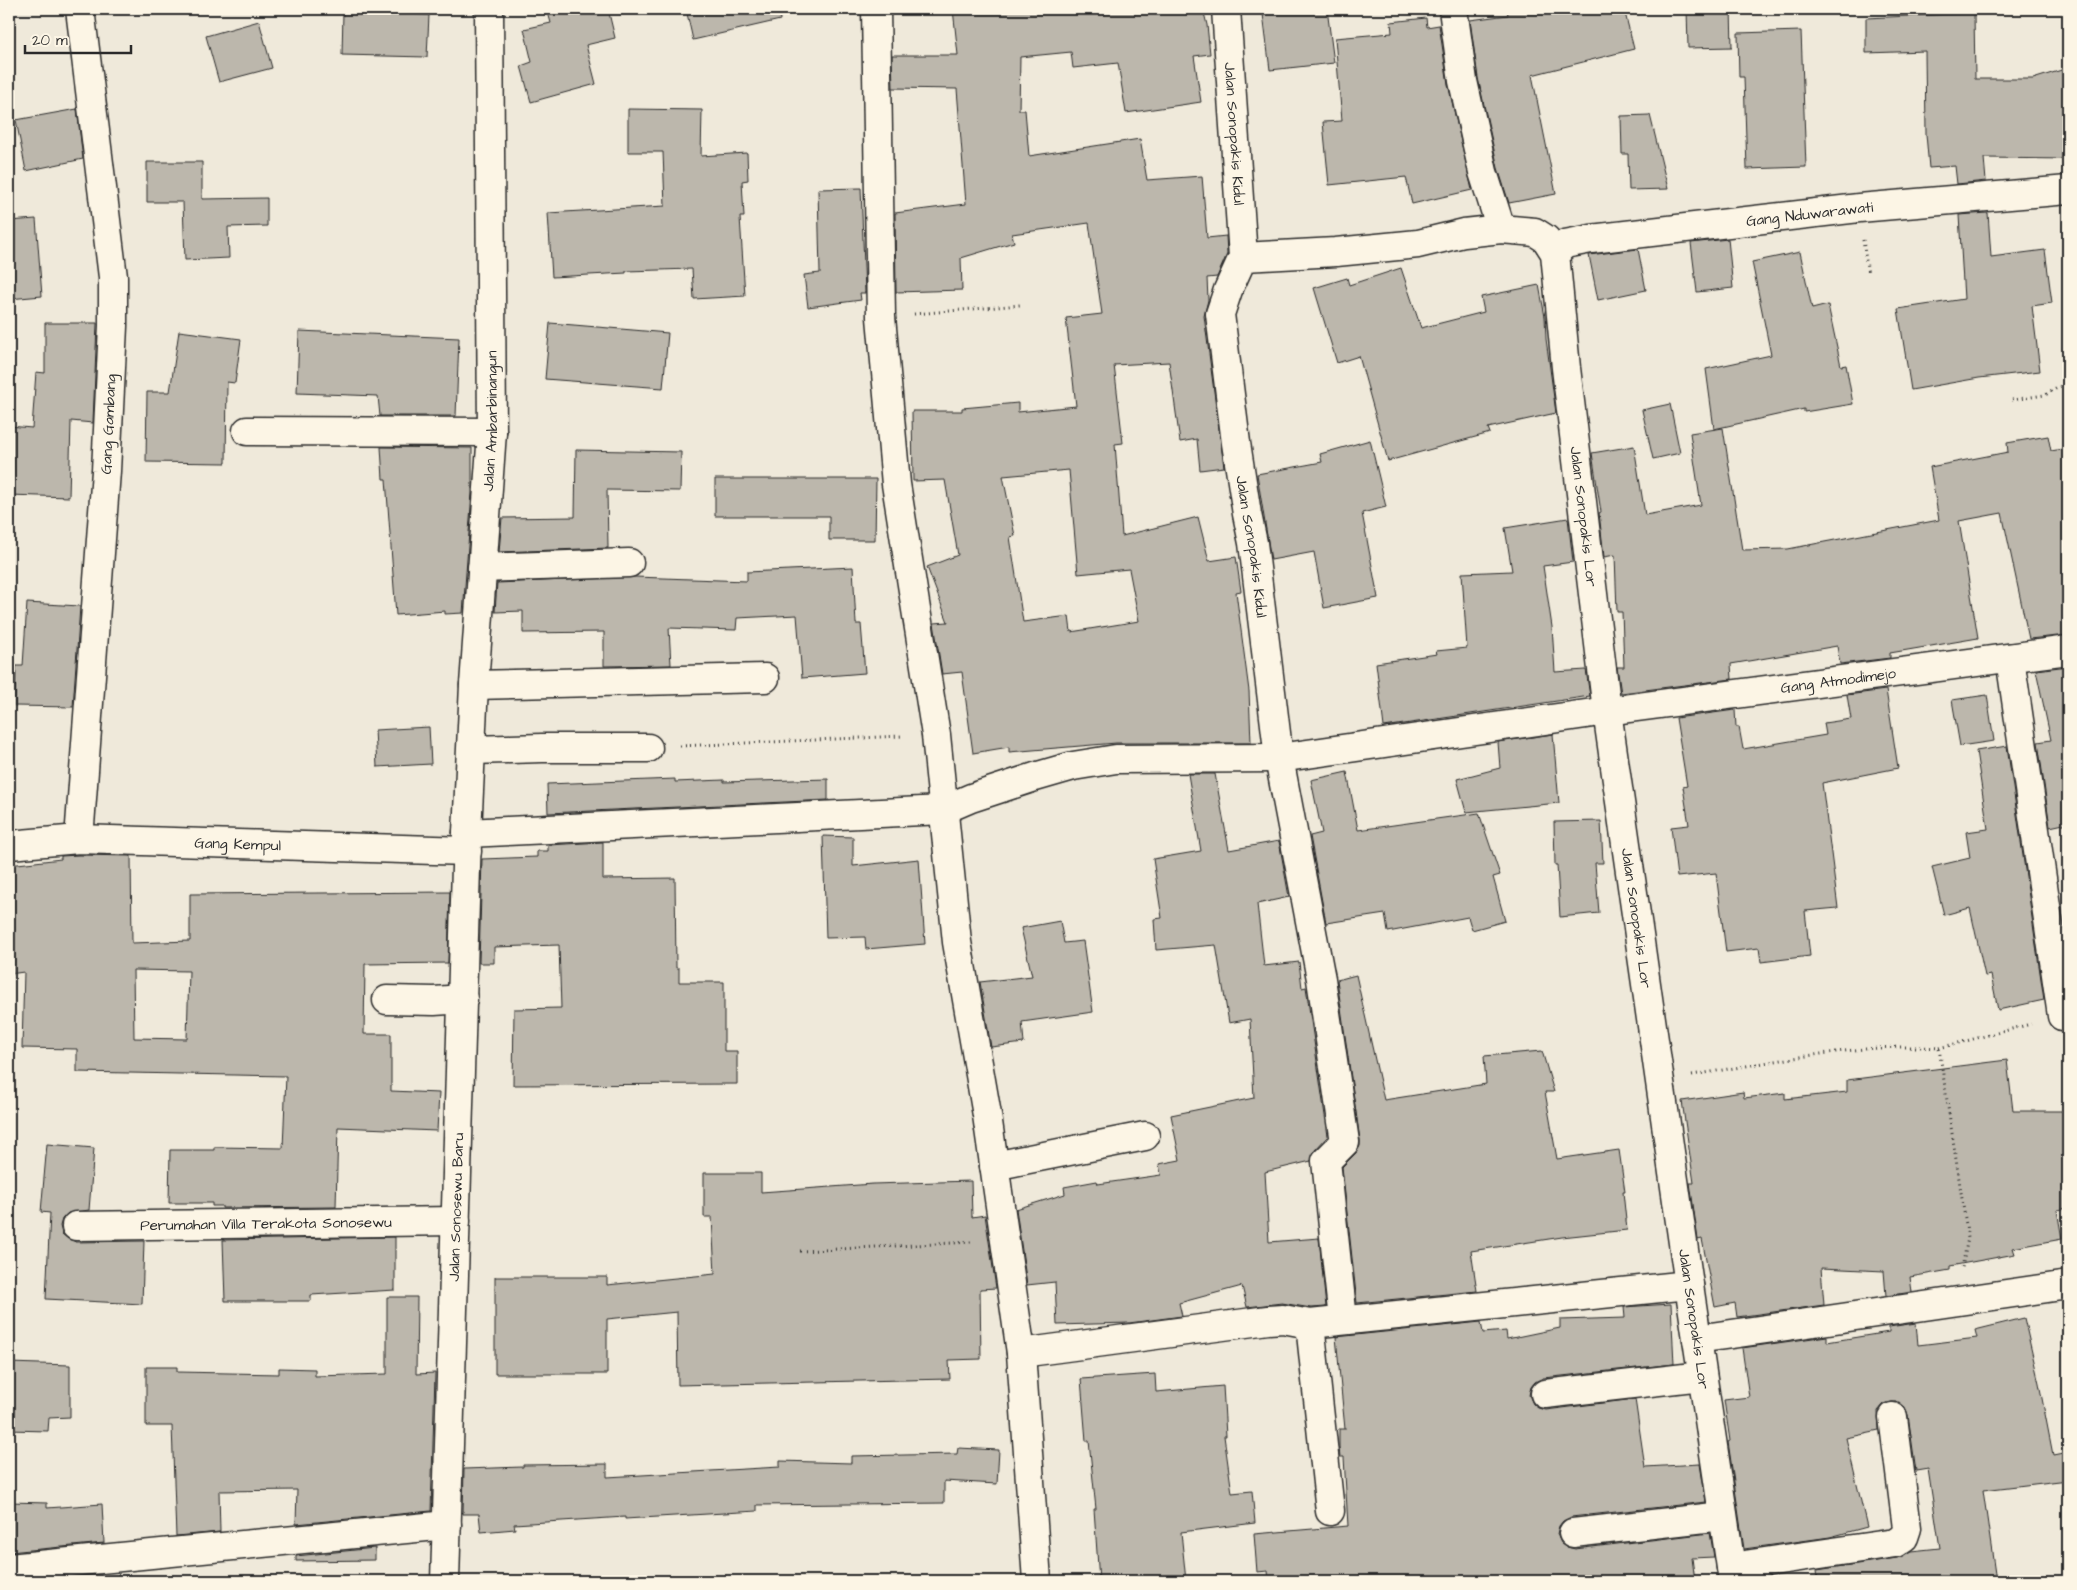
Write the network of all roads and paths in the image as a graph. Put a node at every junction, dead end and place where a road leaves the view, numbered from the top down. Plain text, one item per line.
1 (80, 9) edge
2 (489, 9) edge
3 (876, 9) edge
4 (1226, 9) edge
5 (1453, 9) edge
6 (2068, 190) edge
7 (1501, 229) junction
8 (1556, 253) junction
9 (1243, 257) junction
10 (2068, 301) edge
11 (1020, 306) dead end
12 (881, 317) junction
13 (2012, 400) dead end
14 (247, 432) dead end
15 (492, 432) junction
16 (629, 564) dead end
17 (482, 568) junction
18 (2068, 650) edge
19 (2010, 658) junction
20 (765, 678) dead end
21 (474, 685) junction
22 (1607, 711) junction
23 (936, 735) junction
24 (648, 748) joint
25 (472, 750) junction
26 (1279, 758) junction
27 (943, 810) junction
28 (79, 839) junction
29 (467, 842) junction
30 (9, 845) edge
31 (463, 999) junction
32 (388, 1000) dead end
33 (2062, 1016) joint
34 (1939, 1048) junction
35 (1660, 1080) junction
36 (1145, 1136) dead end
37 (994, 1166) junction
38 (456, 1221) junction
39 (76, 1226) dead end
40 (1005, 1240) junction
41 (800, 1251) dead end
42 (1688, 1285) junction
43 (2068, 1286) edge
44 (1955, 1302) junction
45 (1343, 1320) junction
46 (1310, 1324) junction
47 (1697, 1339) junction
48 (1021, 1353) junction
49 (1702, 1376) junction
50 (1546, 1394) dead end
51 (1893, 1417) dead end
52 (1330, 1511) dead end
53 (1723, 1516) junction
54 (447, 1525) junction
55 (1573, 1533) dead end
56 (9, 1568) edge
57 (1732, 1574) edge
58 (445, 1581) edge
59 (1038, 1581) edge

1 - 28 street, Gang Gambang
2 - 15 street, Jalan Ambarbinangun
3 - 12 street
4 - 9 street, Jalan Sonopakis Kidul
5 - 7 street
6 - 8 street, Gang Nduwarawati
7 - 8 street
7 - 9 street
8 - 22 street, Jalan Sonopakis Lor
9 - 26 street, Jalan Sonopakis Kidul
10 - 13 path
11 - 12 path
12 - 23 street
14 - 15 street
15 - 17 street, Jalan Ambarbinangun
16 - 17 street
17 - 21 street, Jalan Ambarbinangun
18 - 19 street, Gang Atmodimejo
19 - 22 street, Gang Atmodimejo
19 - 33 street
20 - 21 street
21 - 25 street, Jalan Ambarbinangun
22 - 26 street
22 - 35 street, Jalan Sonopakis Lor
23 - 24 path
23 - 27 street
24 - 25 street
25 - 29 street, Jalan Ambarbinangun
26 - 27 street
26 - 45 street, Jalan Sonopakis Kidul
27 - 29 street, Gang Kempul
27 - 37 street
28 - 29 street, Gang Kempul
28 - 30 street, Gang Kempul
29 - 31 street, Jalan Sonosewu Baru
31 - 32 street
31 - 38 street, Jalan Sonosewu Baru
33 - 34 path
34 - 35 path
34 - 44 path
35 - 42 street, Jalan Sonopakis Lor
36 - 37 street
37 - 40 street
38 - 39 street, Perumahan Villa Terakota Sonosewu
38 - 54 street, Jalan Sonosewu Baru
40 - 41 path
40 - 48 street
42 - 45 street
42 - 47 street, Jalan Sonopakis Lor
43 - 44 street
44 - 47 street
45 - 46 street
46 - 48 street
46 - 52 street
47 - 49 street, Jalan Sonopakis Lor
48 - 59 street
49 - 50 street
49 - 53 street, Jalan Sonopakis Lor
51 - 57 street
53 - 55 street
53 - 57 street, Jalan Sonopakis Lor
54 - 56 street
54 - 58 street, Jalan Sonosewu Baru

